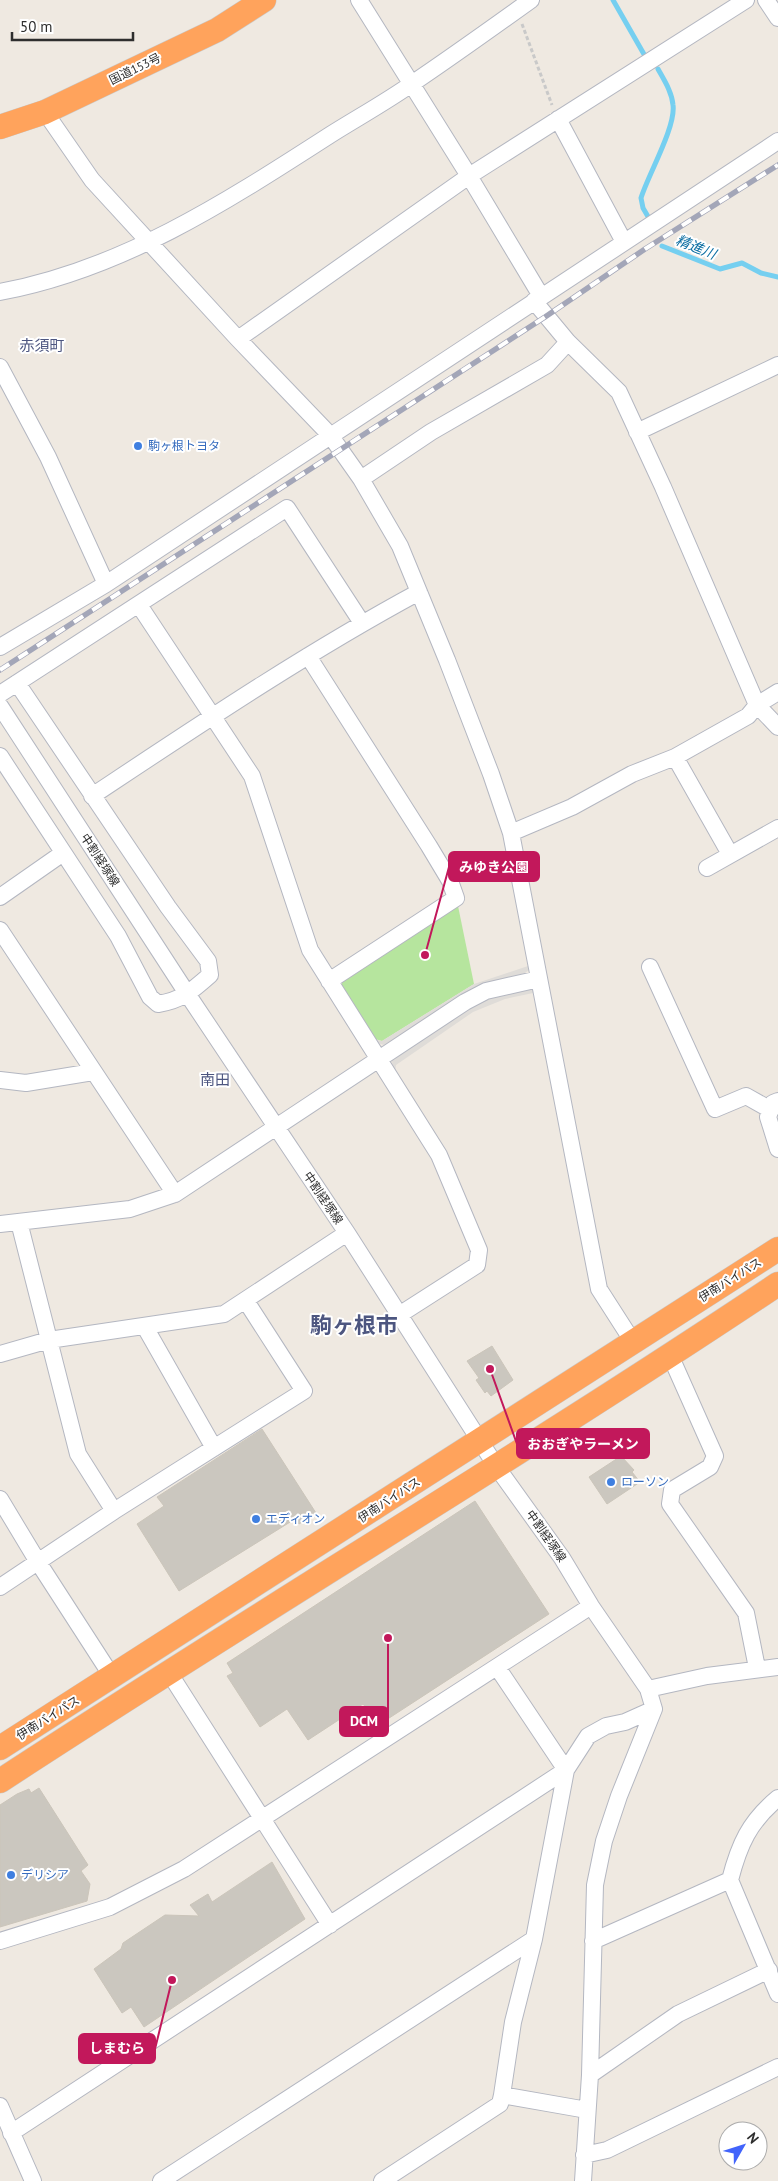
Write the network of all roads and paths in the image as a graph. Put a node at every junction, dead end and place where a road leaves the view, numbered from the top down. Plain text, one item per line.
1 (359, 0) edge
2 (746, 0) edge
3 (766, 0) edge
4 (251, 4) edge
5 (524, 5) edge
6 (778, 18) edge
7 (412, 85) junction
8 (45, 112) junction
9 (558, 119) junction
10 (0, 127) edge
11 (778, 141) edge
12 (469, 176) junction
13 (624, 242) junction
14 (150, 243) junction
15 (0, 292) edge
16 (537, 299) junction
17 (238, 340) junction
18 (568, 342) junction
19 (778, 365) edge
20 (0, 367) edge
21 (637, 432) junction
22 (330, 436) junction
23 (361, 479) junction
24 (106, 584) junction
25 (419, 592) junction
26 (139, 605) junction
27 (362, 623) junction
28 (0, 647) edge
29 (308, 656) junction
30 (9, 688) edge
31 (778, 692) edge
32 (757, 705) junction
33 (0, 706) edge
34 (212, 716) junction
35 (778, 727) edge
36 (0, 756) edge
37 (675, 757) junction
38 (92, 796) junction
39 (778, 828) edge
40 (511, 833) junction
41 (63, 853) junction
42 (730, 854) junction
43 (707, 868) dead end
44 (0, 896) edge
45 (0, 930) edge
46 (650, 967) dead end
47 (539, 979) junction
48 (328, 981) junction
49 (188, 995) junction
50 (380, 1059) junction
51 (93, 1072) junction
52 (0, 1080) edge
53 (774, 1106) edge
54 (277, 1128) junction
55 (778, 1149) edge
56 (175, 1194) junction
57 (19, 1222) junction
58 (0, 1224) edge
59 (347, 1233) junction
60 (778, 1249) edge
61 (778, 1284) edge
62 (246, 1301) junction
63 (399, 1315) junction
64 (145, 1327) junction
65 (49, 1340) junction
66 (633, 1342) junction
67 (0, 1354) edge
68 (670, 1355) junction
69 (480, 1441) junction
70 (214, 1448) junction
71 (496, 1466) junction
72 (0, 1499) edge
73 (114, 1511) junction
74 (38, 1562) junction
75 (0, 1586) edge
76 (591, 1606) junction
77 (497, 1667) junction
78 (778, 1667) edge
79 (757, 1668) junction
80 (168, 1671) junction
81 (113, 1678) junction
82 (648, 1689) junction
83 (654, 1709) junction
84 (0, 1748) edge
85 (566, 1770) junction
86 (0, 1781) edge
87 (778, 1798) edge
88 (262, 1818) junction
89 (730, 1880) junction
90 (330, 1925) junction
91 (534, 1938) junction
92 (0, 1941) edge
93 (593, 1941) junction
94 (769, 1970) junction
95 (778, 1994) edge
96 (778, 2067) edge
97 (590, 2075) junction
98 (502, 2096) junction
99 (0, 2106) edge
100 (587, 2110) junction
101 (11, 2133) junction
102 (584, 2155) junction
103 (33, 2181) edge
104 (161, 2181) edge
105 (382, 2181) edge
106 (583, 2181) edge

1 - 7 street
2 - 9 street
3 - 6 street
4 - 8 highway, 国道153号
5 - 7 street
5 - 9 path
7 - 12 street
7 - 14 street
8 - 10 highway, 国道153号
8 - 14 street
9 - 12 street
9 - 13 street
11 - 13 street
12 - 16 street
12 - 17 street
13 - 16 street
14 - 15 street
14 - 17 street
16 - 18 street
16 - 22 street
17 - 22 street
18 - 21 street
18 - 23 street
19 - 21 street
20 - 24 street
21 - 32 street
22 - 23 street
22 - 24 street
23 - 25 street
24 - 28 street
25 - 27 street
25 - 40 street
26 - 27 street
26 - 30 street
26 - 34 street
27 - 29 street
29 - 34 street
29 - 48 street
30 - 38 street
31 - 32 street
32 - 35 street
32 - 37 street
33 - 49 street, 中割経塚線
34 - 38 street
34 - 48 street
36 - 41 street
37 - 40 street
37 - 42 street
38 - 49 street
39 - 42 street
40 - 47 street
41 - 44 street
41 - 49 street
42 - 43 street
45 - 51 street
46 - 53 street
47 - 50 street
47 - 66 street
48 - 50 street
49 - 54 street, 中割経塚線
50 - 54 street
50 - 63 street
51 - 52 street
51 - 56 street
53 - 55 street
54 - 56 street
54 - 59 street, 中割経塚線
56 - 57 street
57 - 58 street
57 - 65 street
59 - 62 street
59 - 63 street, 中割経塚線
60 - 66 highway, 伊南バイパス
61 - 68 highway, 伊南バイパス
62 - 64 street
62 - 70 street
63 - 69 street, 中割経塚線
64 - 65 street
64 - 70 street
65 - 67 street
65 - 73 street
66 - 69 highway, 伊南バイパス
68 - 71 highway, 伊南バイパス
68 - 79 street
69 - 71 street, 中割経塚線
69 - 81 highway, 伊南バイパス
70 - 73 street
71 - 76 street, 中割経塚線
71 - 80 highway, 伊南バイパス
72 - 74 street
73 - 74 street
74 - 75 street
74 - 81 street
76 - 77 street
76 - 82 street, 中割経塚線
77 - 85 street
77 - 88 street
78 - 79 street
79 - 82 street
80 - 86 highway, 伊南バイパス
80 - 88 street
81 - 84 highway, 伊南バイパス
82 - 83 street, 中割経塚線
83 - 85 street
83 - 93 street
85 - 90 street
85 - 91 street
87 - 89 street
88 - 90 street
88 - 92 street
89 - 93 street
89 - 94 street
90 - 101 street
91 - 98 street
91 - 104 street
93 - 97 street
94 - 95 street
94 - 97 street
96 - 102 street
97 - 100 street
98 - 100 street
98 - 105 street
99 - 101 street
100 - 102 street
101 - 103 street
102 - 106 street

